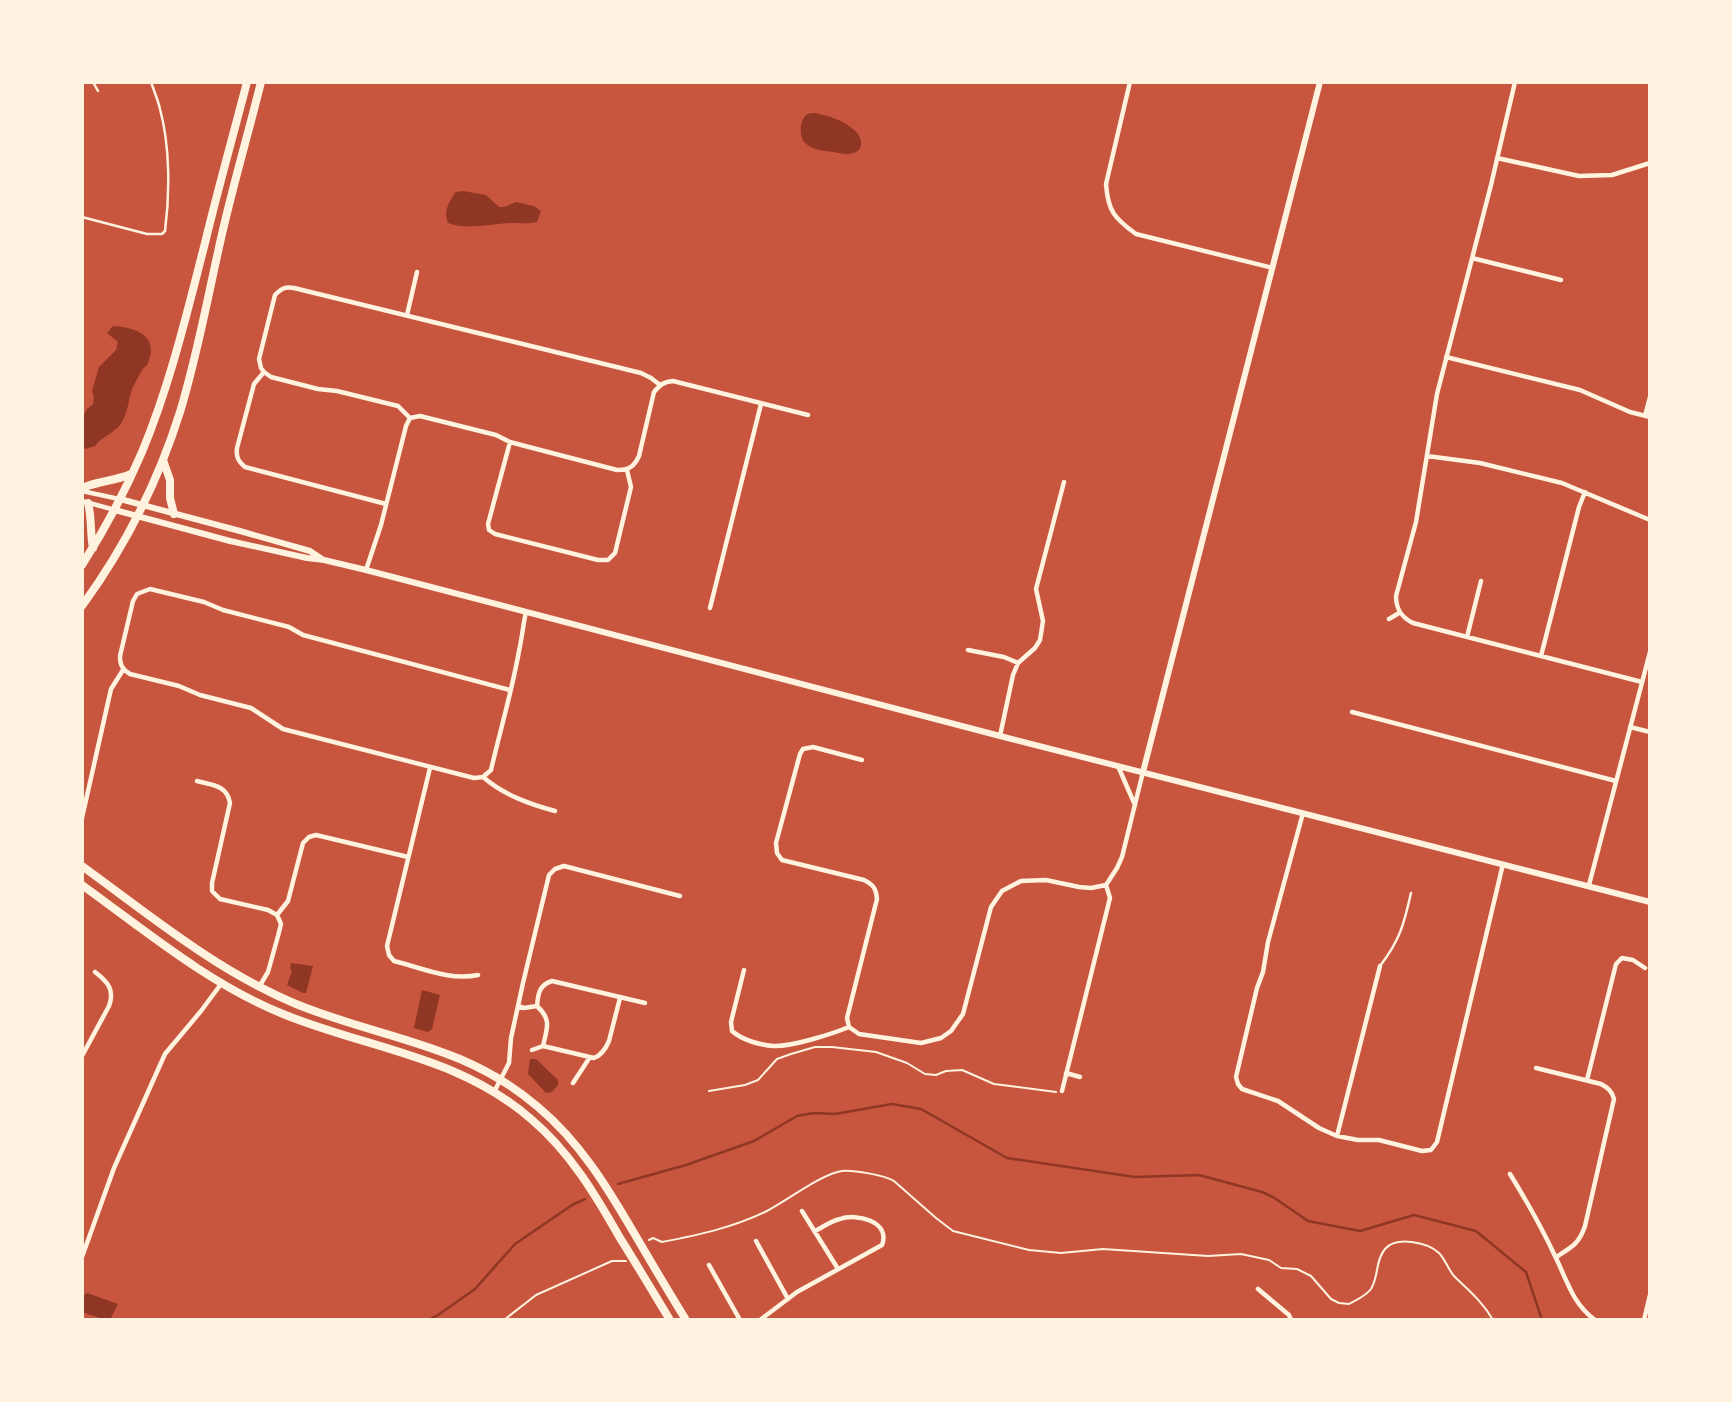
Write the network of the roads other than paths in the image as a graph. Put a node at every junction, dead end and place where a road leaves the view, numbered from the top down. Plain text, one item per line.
1 (93, 82) edge
2 (151, 82) edge
3 (247, 82) edge
4 (261, 82) edge
5 (1130, 82) edge
6 (1320, 82) edge
7 (1515, 82) edge
8 (98, 91) dead end
9 (1497, 158) junction
10 (1648, 164) edge
11 (1650, 171) edge
12 (82, 218) edge
13 (1472, 258) junction
14 (1273, 268) junction
15 (417, 272) dead end
16 (1561, 280) dead end
17 (407, 314) junction
18 (181, 340) junction
19 (198, 343) junction
20 (1446, 357) junction
21 (264, 372) junction
22 (660, 385) junction
23 (1650, 397) edge
24 (761, 404) junction
25 (808, 415) dead end
26 (1647, 417) edge
27 (410, 418) junction
28 (510, 442) junction
29 (1427, 456) junction
30 (163, 460) junction
31 (627, 470) junction
32 (131, 474) junction
33 (1064, 482) dead end
34 (82, 489) edge
35 (1585, 492) junction
36 (120, 499) junction
37 (85, 502) edge
38 (386, 504) junction
39 (143, 505) junction
40 (115, 510) junction
41 (174, 514) junction
42 (138, 516) junction
43 (1650, 520) edge
44 (93, 548) junction
45 (324, 560) junction
46 (82, 565) edge
47 (366, 570) junction
48 (1481, 581) dead end
49 (82, 606) edge
50 (710, 608) dead end
51 (526, 612) junction
52 (1399, 613) junction
53 (1389, 619) dead end
54 (1467, 637) junction
55 (968, 650) dead end
56 (1650, 652) edge
57 (1541, 656) junction
58 (1018, 663) junction
59 (123, 670) junction
60 (1642, 681) junction
61 (510, 690) junction
62 (1352, 712) dead end
63 (1630, 727) junction
64 (1650, 732) edge
65 (1000, 736) junction
66 (862, 760) dead end
67 (1117, 766) junction
68 (430, 768) junction
69 (1143, 772) junction
70 (483, 777) junction
71 (197, 781) dead end
72 (1616, 781) junction
73 (1135, 805) junction
74 (555, 811) dead end
75 (1303, 812) junction
76 (82, 818) edge
77 (408, 857) junction
78 (1503, 864) junction
79 (82, 866) edge
80 (82, 885) edge
81 (1106, 885) junction
82 (1589, 886) junction
83 (1411, 893) dead end
84 (680, 896) dead end
85 (1650, 902) edge
86 (277, 915) junction
87 (1380, 966) joint
88 (1645, 968) dead end
89 (744, 970) dead end
90 (95, 972) dead end
91 (478, 975) dead end
92 (220, 984) junction
93 (259, 987) junction
94 (620, 998) junction
95 (645, 1003) dead end
96 (518, 1006) junction
97 (537, 1006) junction
98 (849, 1027) junction
99 (543, 1046) junction
100 (532, 1050) dead end
101 (82, 1056) edge
102 (590, 1057) junction
103 (1536, 1068) dead end
104 (1066, 1073) junction
105 (1080, 1077) dead end
106 (501, 1080) junction
107 (1587, 1080) junction
108 (573, 1083) dead end
109 (1062, 1091) road end
110 (494, 1092) junction
111 (1337, 1136) junction
112 (1510, 1174) dead end
113 (802, 1211) dead end
114 (815, 1231) junction
115 (756, 1241) dead end
116 (82, 1257) edge
117 (1556, 1257) junction
118 (709, 1265) dead end
119 (838, 1269) junction
120 (1258, 1289) dead end
121 (1650, 1295) edge
122 (788, 1299) junction
123 (670, 1320) edge
124 (686, 1320) edge
125 (740, 1320) edge
126 (760, 1320) edge
127 (1291, 1320) edge
128 (1595, 1320) edge
129 (1644, 1320) edge

1 - 8 lane
2 - 12 lane
3 - 18 main road
4 - 19 main road
5 - 14 street
6 - 14 street
7 - 9 street
9 - 10 street
9 - 13 street
10 - 11 street
13 - 16 street
13 - 20 street
14 - 69 street
15 - 17 street
17 - 21 street
17 - 22 street
18 - 19 main road
18 - 32 main road
19 - 30 main road
20 - 26 street
20 - 29 street
21 - 27 street
21 - 38 street
22 - 24 street
22 - 31 street
23 - 26 street
24 - 25 street
24 - 50 street
27 - 28 street
27 - 38 street
28 - 31 street
28 - 31 street
29 - 35 street
29 - 52 street
30 - 39 main road
30 - 41 main road
32 - 34 main road
32 - 36 main road
33 - 58 street
34 - 36 street
35 - 43 street
35 - 57 street
36 - 39 street
36 - 40 main road
37 - 40 street
37 - 44 main road
38 - 47 street
39 - 41 street
39 - 42 main road
40 - 42 street
40 - 44 main road
41 - 45 street
42 - 45 street
42 - 49 main road
44 - 46 main road
45 - 47 street
47 - 51 street
48 - 54 street
51 - 61 street
51 - 65 street
52 - 53 street
52 - 54 street
54 - 57 street
55 - 58 street
56 - 60 street
57 - 60 street
58 - 65 street
59 - 61 street
59 - 68 street
59 - 76 street
60 - 63 street
61 - 70 street
62 - 72 street
63 - 64 street
63 - 72 street
65 - 67 street
66 - 98 street
67 - 69 street
67 - 73 street
68 - 70 street
68 - 77 street
69 - 73 street
69 - 75 street
70 - 74 street
71 - 86 street
72 - 82 street
73 - 81 street
75 - 78 street
75 - 111 street
77 - 86 street
77 - 91 street
78 - 82 street
78 - 111 street
79 - 93 main road
80 - 92 main road
81 - 98 street
81 - 104 street
82 - 85 street
83 - 87 lane
84 - 96 street
86 - 93 street
87 - 111 street
88 - 107 street
89 - 98 street
90 - 101 street
92 - 110 main road
92 - 116 street
93 - 106 main road
94 - 95 street
94 - 97 street
94 - 102 street
96 - 97 street
96 - 106 street
97 - 99 street
99 - 100 street
99 - 102 street
102 - 108 street
103 - 107 street
104 - 105 street
104 - 109 street
106 - 110 street
106 - 124 main road
107 - 117 street
110 - 123 main road
112 - 117 street
113 - 114 street
114 - 119 street
114 - 119 street
115 - 122 street
117 - 128 street
118 - 125 street
119 - 122 street
120 - 127 street
121 - 129 street
122 - 126 street

